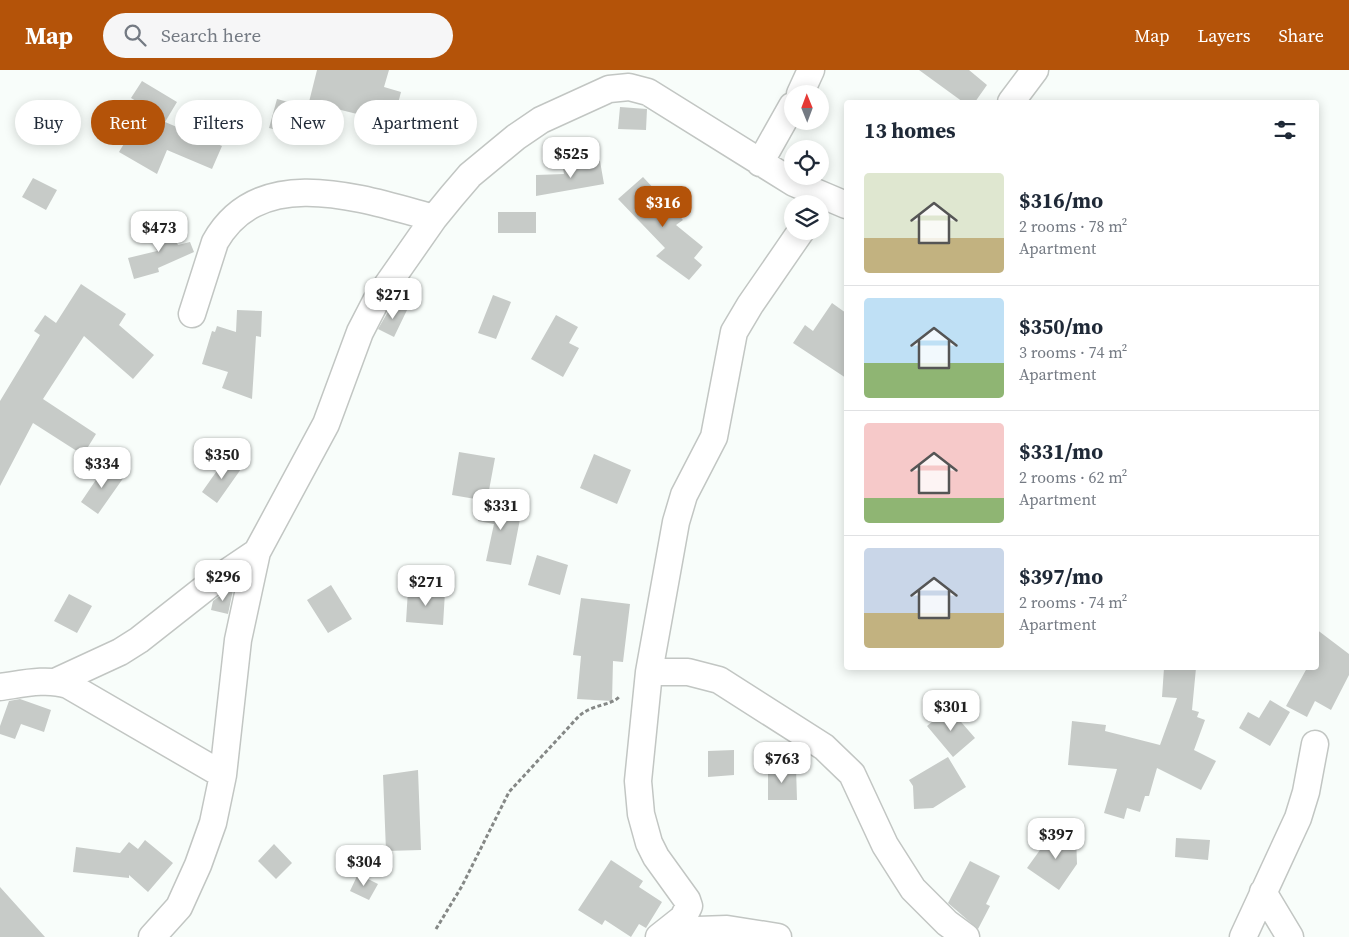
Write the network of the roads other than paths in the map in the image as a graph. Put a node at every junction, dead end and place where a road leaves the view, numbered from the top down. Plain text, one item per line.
1 (811, 70) edge
2 (1035, 70) edge
3 (804, 85) edge
4 (1012, 100) edge
5 (784, 120) edge
6 (760, 163) junction
7 (797, 194) edge
8 (832, 205) edge
9 (434, 218) junction
10 (795, 240) edge
11 (192, 314) dead end
12 (257, 552) junction
13 (648, 672) junction
14 (55, 682) junction
15 (0, 687) edge
16 (1315, 744) dead end
17 (223, 775) junction
18 (1263, 892) junction
19 (664, 934) edge
20 (152, 937) edge
21 (778, 937) edge
22 (966, 937) edge
23 (1243, 937) edge
24 (1290, 937) edge

1 - 3 street
2 - 4 street
5 - 6 street
6 - 7 street
6 - 9 street
7 - 8 street
9 - 11 street
9 - 12 street
10 - 13 street
12 - 14 street
12 - 17 street
13 - 19 street
13 - 22 street
14 - 15 street
14 - 17 street
16 - 18 street
17 - 20 street
18 - 23 street
18 - 24 street
19 - 21 street

